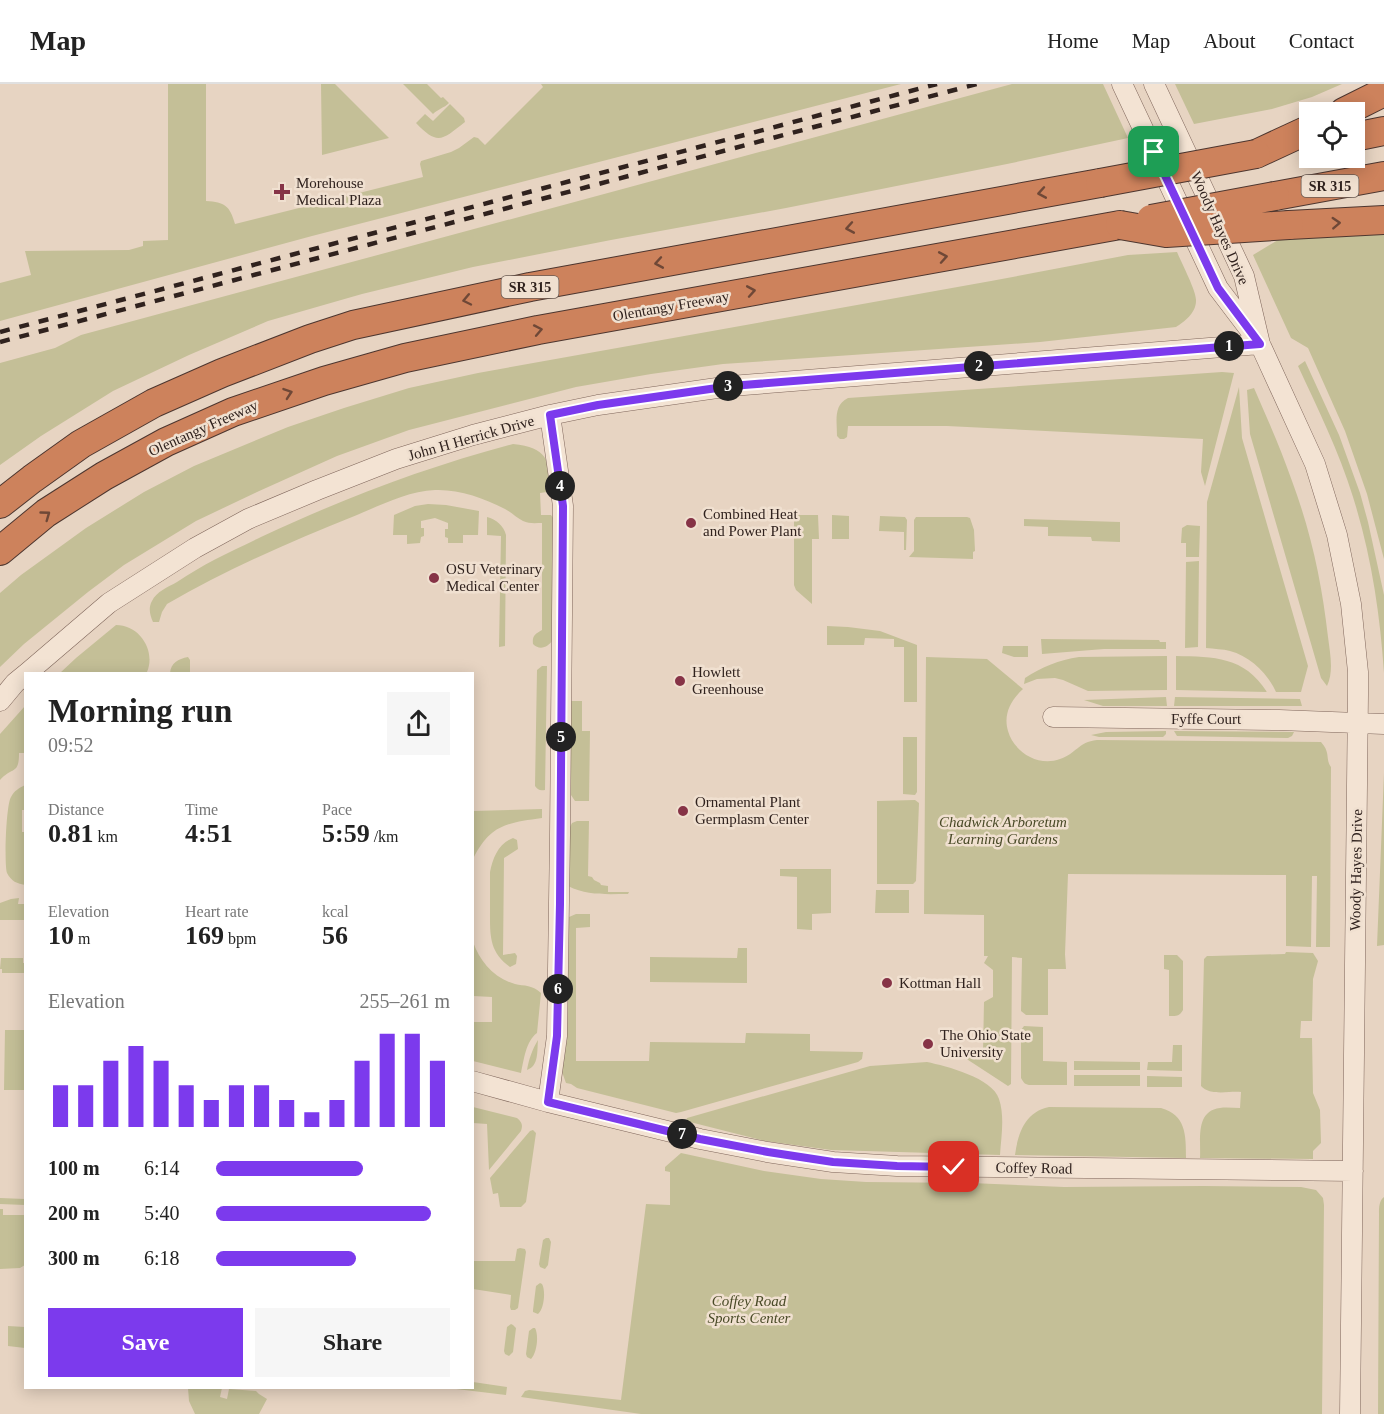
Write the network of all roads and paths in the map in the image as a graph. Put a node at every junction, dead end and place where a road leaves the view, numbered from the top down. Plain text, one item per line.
1 (1122, 84) edge
2 (1154, 84) edge
3 (1384, 92) edge
4 (1364, 102) edge
5 (1384, 131) edge
6 (1299, 134) edge
7 (1365, 134) edge
8 (1299, 147) edge
9 (1256, 154) junction
10 (1384, 176) edge
11 (1384, 220) edge
12 (1120, 225) junction
13 (1260, 344) junction
14 (550, 415) junction
15 (0, 504) edge
16 (0, 551) edge
17 (28, 672) edge
18 (24, 676) edge
19 (0, 701) edge
20 (1053, 717) dead end
21 (1358, 723) junction
22 (1384, 724) edge
23 (474, 1082) edge
24 (548, 1102) junction
25 (1353, 1171) junction
26 (1350, 1414) edge

1 - 13 street, Woody Hayes Drive
2 - 13 street, Woody Hayes Drive
3 - 4 highway
5 - 7 highway
6 - 9 highway
8 - 9 highway, SR 315
9 -> 15 highway, SR 315, bridge
10 - 12 highway, Olentangy Freeway / SR 315, bridge
12 -> 11 highway, bridge
16 -> 12 highway, Olentangy Freeway / SR 315
13 - 14 street, John H Herrick Drive
13 - 21 street, Woody Hayes Drive
14 - 17 street, John H Herrick Drive
14 - 24 street
18 - 19 street, John H Herrick Drive
20 - 21 street, Fyffe Court
21 - 22 street, Fyffe Court
21 - 25 street, Woody Hayes Drive
23 - 24 street, Coffey Road
24 - 25 street, Coffey Road
25 - 26 street, Woody Hayes Drive

